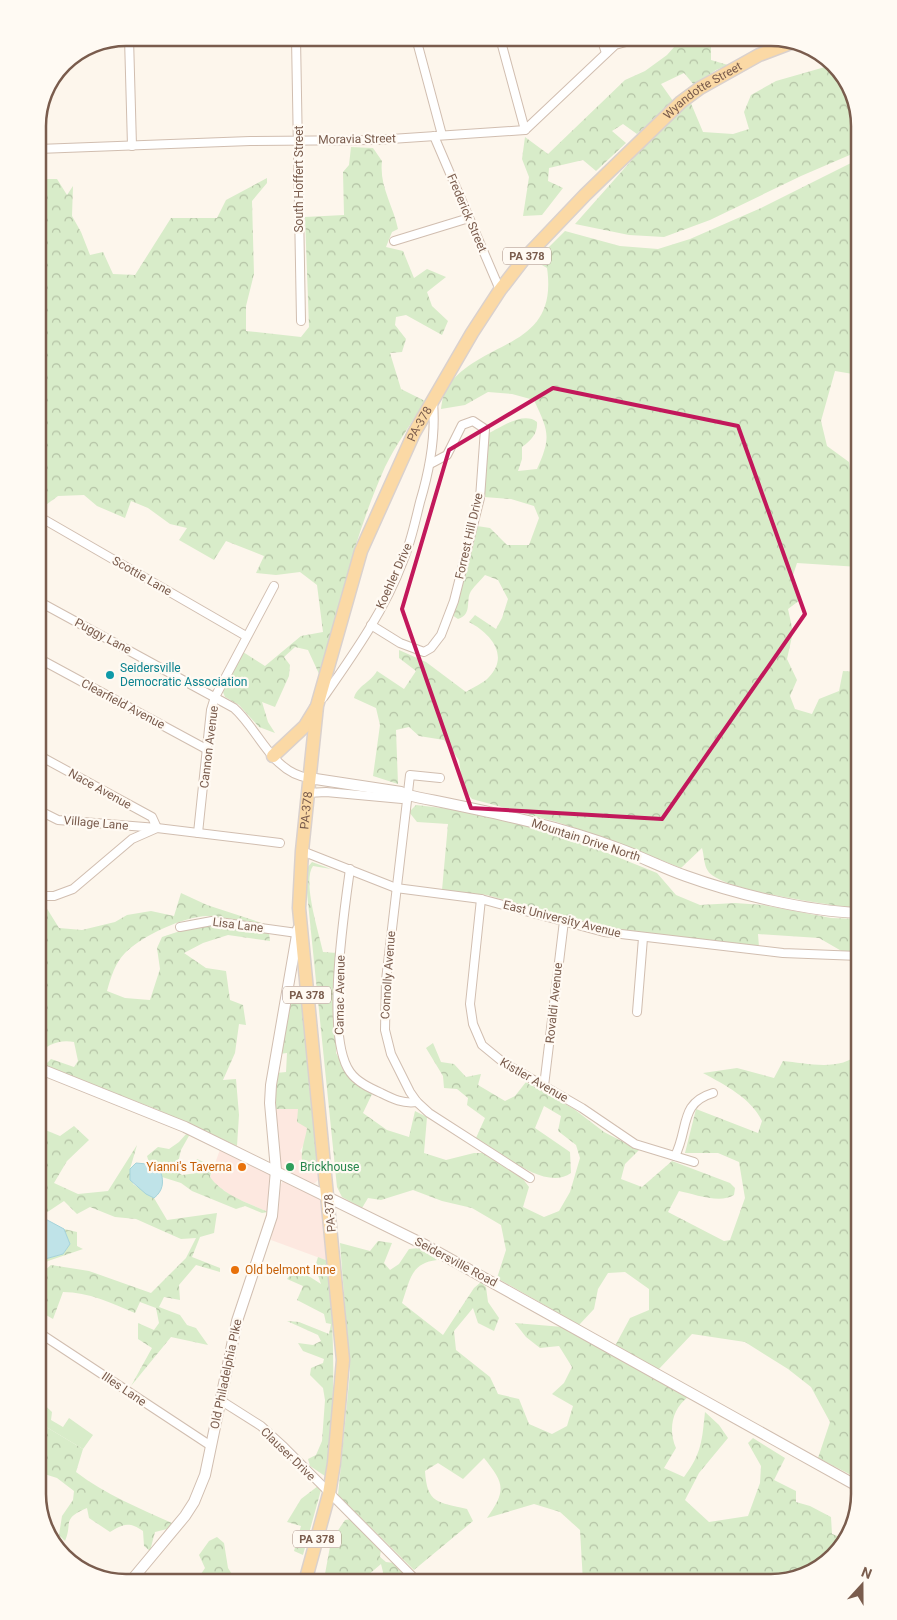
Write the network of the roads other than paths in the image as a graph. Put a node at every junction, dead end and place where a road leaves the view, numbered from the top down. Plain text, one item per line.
1 (129, 46) edge
2 (296, 46) edge
3 (418, 46) edge
4 (502, 46) edge
5 (604, 46) edge
6 (614, 46) edge
7 (781, 47) edge
8 (606, 53) junction
9 (525, 130) junction
10 (649, 134) joint
11 (438, 136) junction
12 (296, 140) junction
13 (132, 146) junction
14 (46, 149) edge
15 (469, 218) junction
16 (394, 241) dead end
17 (500, 290) junction
18 (300, 321) dead end
19 (433, 402) junction
20 (430, 464) junction
21 (46, 521) edge
22 (274, 586) dead end
23 (46, 605) edge
24 (371, 625) junction
25 (246, 636) junction
26 (46, 662) edge
27 (215, 697) junction
28 (317, 706) junction
29 (208, 750) junction
30 (273, 756) junction
31 (46, 759) edge
32 (309, 778) junction
33 (440, 778) dead end
34 (307, 793) junction
35 (407, 795) junction
36 (46, 814) edge
37 (157, 828) junction
38 (198, 833) junction
39 (280, 843) dead end
40 (302, 851) junction
41 (350, 870) junction
42 (396, 888) junction
43 (46, 896) edge
44 (481, 899) junction
45 (299, 908) junction
46 (851, 913) edge
47 (564, 921) junction
48 (180, 926) dead end
49 (297, 933) junction
50 (643, 938) junction
51 (851, 956) edge
52 (637, 1012) dead end
53 (46, 1071) edge
54 (544, 1086) junction
55 (713, 1093) dead end
56 (417, 1102) junction
57 (675, 1156) junction
58 (694, 1162) dead end
59 (276, 1170) junction
60 (530, 1178) dead end
61 (328, 1197) junction
62 (46, 1337) edge
63 (220, 1400) junction
64 (211, 1446) junction
65 (851, 1482) edge
66 (329, 1494) junction
67 (136, 1574) edge
68 (307, 1574) edge
69 (410, 1574) edge

1 - 13 street
2 - 12 street, South Hoffert Street
3 - 11 street, Frederick Street
4 - 9 street
5 - 8 street
6 - 8 street
7 - 10 main road, Wyandotte Street / PA 378
8 - 9 street
9 - 11 street, Moravia Street
10 - 17 main road, PA-378 / PA 378
11 - 12 street, Moravia Street
11 - 15 street, Frederick Street
12 - 13 street, Moravia Street
12 - 18 street, South Hoffert Street
13 - 14 street, Moravia Street
15 - 16 street
15 - 17 street, Frederick Street
17 - 19 main road, PA-378 / PA 378
19 - 20 street, Koehler Drive
19 - 28 main road, PA-378 / PA 378
20 - 24 street, Koehler Drive
20 - 24 street, Forrest Hill Drive
21 - 25 street, Scottie Lane
22 - 25 street, Cannon Avenue
23 - 27 street, Puggy Lane
24 - 28 street, Koehler Drive
25 - 27 street, Cannon Avenue
26 - 29 street, Clearfield Avenue
27 - 29 street, Cannon Avenue
27 - 30 street, Puggy Lane
28 - 30 main road
28 - 32 main road, PA-378 / PA 378
29 - 38 street, Cannon Avenue
30 - 32 street, Puggy Lane
31 - 37 street, Nace Avenue
32 - 34 main road, PA-378 / PA 378
32 - 35 street, Mountain Drive North
33 - 35 street, Connolly Avenue
34 - 35 street
34 - 40 main road, PA-378 / PA 378
35 - 42 street, Connolly Avenue
35 - 46 street, Mountain Drive North
36 - 37 street, Village Lane
37 - 38 street, Village Lane
37 - 43 street
38 - 39 street, Village Lane
40 - 41 street, East University Avenue
40 - 45 main road, PA-378 / PA 378
41 - 42 street, East University Avenue
41 - 56 street, Camac Avenue
42 - 44 street, East University Avenue
42 - 56 street, Connolly Avenue
44 - 47 street, East University Avenue
44 - 54 street, Kistler Avenue
45 - 49 street, Old Philadelphia Pike
45 - 61 main road, PA-378 / PA 378
47 - 50 street, East University Avenue
47 - 54 street, Rovaldi Avenue
48 - 49 street, Lisa Lane
49 - 59 street, Old Philadelphia Pike
50 - 51 street, East University Avenue
50 - 52 street
53 - 59 street, Seidersville Road
54 - 57 street, Kistler Avenue
55 - 57 street
56 - 60 street, Connolly Avenue
57 - 58 street, Kistler Avenue
59 - 61 street, Seidersville Road
59 - 63 street, Old Philadelphia Pike
61 - 65 street, Seidersville Road
61 - 66 main road, PA-378 / PA 378
62 - 64 street, Illes Lane
63 - 64 street, Old Philadelphia Pike
63 - 66 street, Clauser Drive
64 - 67 street, Old Philadelphia Pike
66 - 68 main road, PA-378 / PA 378
66 - 69 street, Clauser Drive

